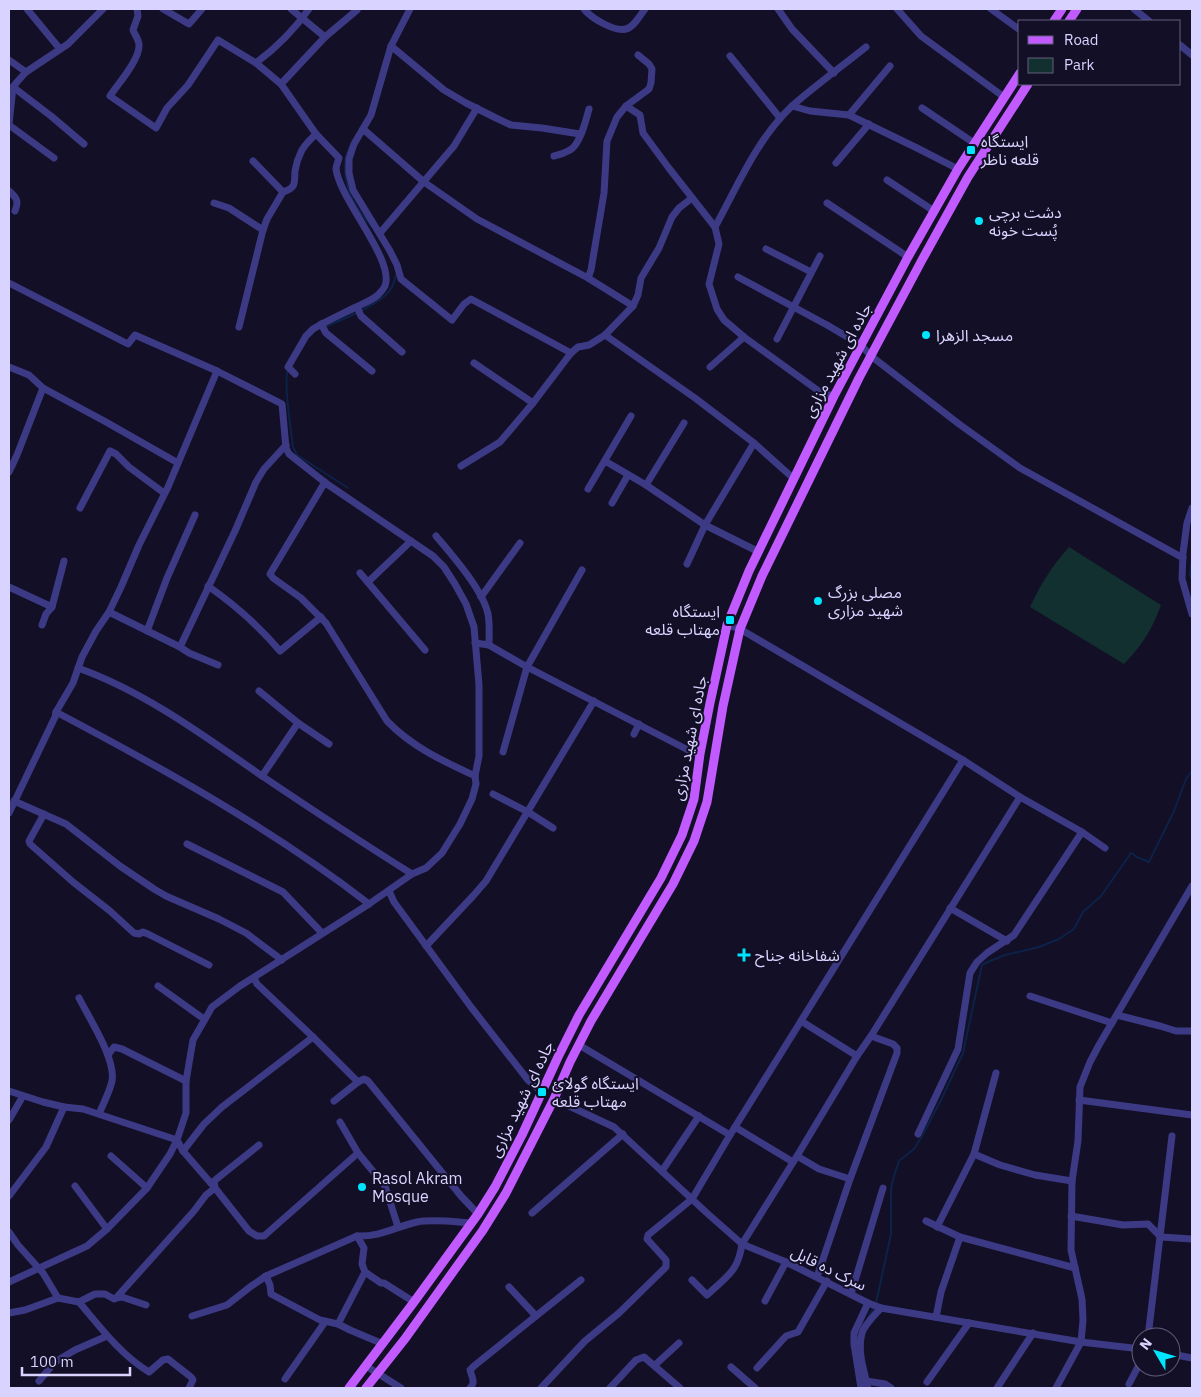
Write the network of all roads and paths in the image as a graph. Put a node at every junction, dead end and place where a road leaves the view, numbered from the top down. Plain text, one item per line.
1 (26, 9) edge
2 (103, 9) edge
3 (137, 9) edge
4 (163, 9) edge
5 (202, 9) edge
6 (291, 9) edge
7 (309, 9) edge
8 (410, 9) edge
9 (584, 9) edge
10 (645, 9) edge
11 (897, 9) edge
12 (991, 9) edge
13 (1077, 9) edge
14 (1134, 9) edge
15 (357, 10) dead end
16 (781, 10) edge
17 (302, 18) junction
18 (1070, 20) edge
19 (1148, 20) edge
20 (1018, 29) edge
21 (326, 37) junction
22 (391, 46) junction
23 (1181, 46) edge
24 (866, 47) dead end
25 (60, 49) junction
26 (638, 55) dead end
27 (1192, 55) edge
28 (730, 56) dead end
29 (9, 60) edge
30 (256, 64) junction
31 (890, 66) dead end
32 (26, 72) junction
33 (834, 73) junction
34 (1018, 76) edge
35 (281, 84) junction
36 (1027, 85) edge
37 (14, 87) junction
38 (9, 95) edge
39 (1004, 97) junction
40 (626, 106) junction
41 (792, 106) junction
42 (477, 108) junction
43 (922, 108) dead end
44 (589, 109) dead end
45 (849, 115) junction
46 (780, 118) junction
47 (9, 124) edge
48 (868, 124) junction
49 (363, 129) junction
50 (316, 134) junction
51 (580, 134) junction
52 (84, 144) dead end
53 (974, 144) junction
54 (554, 156) dead end
55 (54, 158) dead end
56 (253, 161) dead end
57 (836, 163) dead end
58 (958, 169) junction
59 (887, 180) dead end
60 (424, 182) junction
61 (9, 191) edge
62 (283, 192) junction
63 (692, 198) junction
64 (214, 203) dead end
65 (827, 204) dead end
66 (15, 211) dead end
67 (934, 211) junction
68 (715, 227) junction
69 (263, 230) junction
70 (380, 233) junction
71 (766, 249) dead end
72 (820, 256) dead end
73 (908, 257) junction
74 (811, 272) junction
75 (391, 274) junction
76 (738, 277) dead end
77 (588, 278) junction
78 (9, 282) edge
79 (633, 306) junction
80 (357, 307) junction
81 (793, 307) junction
82 (321, 324) junction
83 (239, 327) dead end
84 (605, 335) junction
85 (744, 337) junction
86 (777, 339) dead end
87 (861, 345) junction
88 (402, 352) dead end
89 (571, 353) junction
90 (871, 356) junction
91 (474, 363) dead end
92 (9, 367) edge
93 (710, 367) dead end
94 (217, 371) junction
95 (372, 371) dead end
96 (294, 374) dead end
97 (42, 388) junction
98 (834, 396) junction
99 (533, 403) junction
100 (631, 416) dead end
101 (684, 423) dead end
102 (754, 444) junction
103 (286, 445) junction
104 (605, 461) junction
105 (178, 463) junction
106 (461, 466) dead end
107 (9, 472) edge
108 (628, 475) junction
109 (793, 478) junction
110 (325, 482) junction
111 (646, 485) junction
112 (588, 489) dead end
113 (164, 493) junction
114 (612, 503) dead end
115 (80, 508) dead end
116 (1192, 508) edge
117 (195, 514) dead end
118 (704, 525) junction
119 (436, 536) dead end
120 (411, 541) junction
121 (520, 543) dead end
122 (759, 552) junction
123 (1183, 558) junction
124 (64, 561) dead end
125 (687, 564) dead end
126 (582, 570) dead end
127 (360, 573) dead end
128 (368, 582) junction
129 (208, 586) junction
130 (9, 587) edge
131 (481, 597) junction
132 (52, 607) junction
133 (109, 612) junction
134 (1192, 614) edge
135 (321, 617) junction
136 (42, 625) dead end
137 (727, 625) junction
138 (740, 628) junction
139 (147, 631) junction
140 (477, 643) junction
141 (489, 645) junction
142 (180, 647) junction
143 (425, 650) dead end
144 (218, 665) dead end
145 (527, 666) junction
146 (78, 668) junction
147 (260, 691) dead end
148 (594, 701) junction
149 (56, 712) junction
150 (298, 723) junction
151 (639, 724) junction
152 (634, 734) dead end
153 (329, 744) dead end
154 (503, 752) dead end
155 (700, 754) junction
156 (963, 760) junction
157 (262, 776) junction
158 (475, 776) junction
159 (493, 794) dead end
160 (1020, 797) junction
161 (14, 801) junction
162 (528, 812) junction
163 (9, 813) edge
164 (44, 814) junction
165 (553, 828) dead end
166 (1082, 832) junction
167 (187, 844) dead end
168 (1105, 848) dead end
169 (412, 874) junction
170 (1192, 886) edge
171 (391, 896) junction
172 (369, 904) junction
173 (950, 908) junction
174 (322, 933) junction
175 (1007, 941) junction
176 (426, 946) junction
177 (616, 955) junction
178 (282, 960) junction
179 (626, 961) junction
180 (209, 965) dead end
181 (255, 981) junction
182 (158, 986) dead end
183 (1030, 996) dead end
184 (79, 998) dead end
185 (1117, 1015) junction
186 (204, 1019) junction
187 (801, 1021) junction
188 (1112, 1023) junction
189 (1192, 1031) edge
190 (871, 1036) junction
191 (314, 1037) junction
192 (579, 1045) junction
193 (108, 1055) junction
194 (857, 1056) junction
195 (996, 1073) dead end
196 (186, 1081) junction
197 (358, 1082) junction
198 (9, 1091) edge
199 (542, 1092) junction
200 (22, 1096) junction
201 (554, 1100) junction
202 (1079, 1100) junction
203 (334, 1101) dead end
204 (64, 1107) junction
205 (99, 1114) junction
206 (1192, 1115) edge
207 (699, 1116) junction
208 (9, 1120) edge
209 (340, 1122) dead end
210 (735, 1127) junction
211 (623, 1134) junction
212 (730, 1134) junction
213 (918, 1134) dead end
214 (1172, 1136) dead end
215 (177, 1140) junction
216 (259, 1145) dead end
217 (182, 1150) junction
218 (358, 1153) junction
219 (974, 1154) junction
220 (111, 1156) dead end
221 (795, 1159) junction
222 (662, 1171) junction
223 (850, 1179) junction
224 (1072, 1180) junction
225 (76, 1186) dead end
226 (147, 1188) junction
227 (215, 1188) junction
228 (883, 1188) dead end
229 (9, 1196) edge
230 (692, 1199) junction
231 (532, 1213) dead end
232 (478, 1214) junction
233 (1071, 1216) junction
234 (926, 1221) dead end
235 (472, 1223) junction
236 (398, 1227) junction
237 (937, 1227) junction
238 (107, 1229) junction
239 (9, 1232) edge
240 (357, 1236) junction
241 (960, 1237) junction
242 (1161, 1237) junction
243 (1192, 1239) edge
244 (742, 1244) junction
245 (786, 1262) junction
246 (1075, 1268) junction
247 (40, 1271) junction
248 (365, 1272) junction
249 (266, 1276) junction
250 (817, 1277) junction
251 (581, 1280) dead end
252 (692, 1280) dead end
253 (827, 1281) junction
254 (9, 1282) edge
255 (509, 1287) dead end
256 (851, 1294) junction
257 (58, 1298) junction
258 (116, 1298) junction
259 (765, 1301) dead end
260 (79, 1302) junction
261 (414, 1302) junction
262 (868, 1303) junction
263 (146, 1305) dead end
264 (881, 1308) junction
265 (9, 1314) edge
266 (192, 1316) dead end
267 (536, 1316) junction
268 (936, 1317) junction
269 (325, 1322) junction
270 (969, 1323) junction
271 (338, 1324) junction
272 (1149, 1327) edge
273 (1033, 1333) junction
274 (107, 1336) junction
275 (1080, 1342) junction
276 (679, 1343) dead end
277 (383, 1344) junction
278 (1131, 1349) edge
279 (654, 1365) junction
280 (366, 1366) junction
281 (731, 1367) dead end
282 (757, 1368) dead end
283 (377, 1374) junction
284 (1133, 1377) edge
285 (285, 1378) dead end
286 (38, 1381) dead end
287 (928, 1382) dead end
288 (1129, 1384) dead end
289 (867, 1385) edge
290 (189, 1388) edge
291 (349, 1388) edge
292 (366, 1388) edge
293 (402, 1388) edge
294 (470, 1388) edge
295 (541, 1388) edge
296 (610, 1388) edge
297 (680, 1388) edge
298 (755, 1388) edge
299 (861, 1388) edge
300 (891, 1388) edge
301 (997, 1388) edge
302 (1056, 1388) edge

1 - 25 street
2 - 25 street
3 - 30 street
4 - 5 street
6 - 17 street
7 - 17 street
8 - 22 street
9 - 10 street
11 - 39 street
12 - 20 street
13 - 18 main road
14 - 19 street
15 - 21 street
16 - 33 street
17 - 21 street
17 - 30 street
21 - 35 street
22 - 42 street
22 - 49 street
23 - 27 street
24 - 33 street
25 - 32 street
26 - 40 street
28 - 46 street
29 - 32 street
30 - 35 street
31 - 45 street
32 - 37 street
33 - 41 street
34 - 39 main road, جاده ای شهید مزاری
35 - 50 street
36 - 90 main road, جاده ای شهید مزاری
37 - 38 street
37 - 47 street
37 - 52 street
39 - 53 main road, جاده ای شهید مزاری
40 - 63 street
40 - 77 street
41 - 45 street
41 - 46 street
42 - 51 street
42 - 60 street
43 - 53 street
44 - 51 street
45 - 48 street
46 - 68 street
47 - 55 street
48 - 57 street
48 - 58 street
49 - 60 street
49 - 70 street
50 - 62 street
50 - 75 street
51 - 54 street
53 - 58 main road, جاده ای شهید مزاری
56 - 62 street
58 - 67 main road, جاده ای شهید مزاری
59 - 67 street
60 - 70 street
60 - 77 street
61 - 66 street
62 - 69 street
63 - 68 street
63 - 79 street
64 - 69 street
65 - 73 street
67 - 73 main road, جاده ای شهید مزاری
68 - 85 street
69 - 83 street
70 - 75 street
71 - 74 street
72 - 74 street
73 - 87 main road, جاده ای شهید مزاری
74 - 81 street
75 - 80 street
75 - 89 street
76 - 81 street
77 - 79 street
78 - 94 street
79 - 84 street
80 - 82 street
80 - 88 street
81 - 86 street
81 - 87 street
82 - 95 street
82 - 96 street
84 - 89 street
84 - 102 street
85 - 93 street
85 - 98 street
87 - 90 street
87 - 98 main road, جاده ای شهید مزاری
89 - 99 street
90 - 123 street
90 - 138 main road, جاده ای شهید مزاری
91 - 99 street
92 - 97 street
94 - 103 street
94 - 105 street
97 - 105 street
97 - 107 street
98 - 109 main road, جاده ای شهید مزاری
99 - 106 street
100 - 104 street
101 - 111 street
102 - 109 street
102 - 118 street
103 - 110 street
103 - 129 street
104 - 108 street
104 - 112 street
105 - 113 street
108 - 111 street
108 - 114 street
109 - 122 main road, جاده ای شهید مزاری
110 - 120 street
110 - 135 street
111 - 118 street
113 - 115 street
113 - 133 street
116 - 123 street
117 - 139 street
118 - 122 street
118 - 125 street
119 - 131 street
120 - 128 street
120 - 140 street
121 - 131 street
122 - 137 main road, جاده ای شهید مزاری
123 - 134 street
124 - 132 street
126 - 145 street
127 - 128 street
128 - 143 street
129 - 135 street
129 - 142 street
130 - 132 street
131 - 141 street
132 - 136 street
133 - 139 street
133 - 146 street
135 - 158 street
137 - 138 street
137 - 155 main road, جاده ای شهید مزاری
138 - 156 street
138 - 179 main road, جاده ای شهید مزاری
139 - 142 street
140 - 141 street
140 - 158 street
141 - 145 street
142 - 144 street
145 - 148 street
145 - 154 street
146 - 149 street
146 - 157 street
147 - 150 street
148 - 151 street
148 - 162 street
149 - 161 street
149 - 172 street
150 - 153 street
150 - 157 street
151 - 152 street
151 - 155 street
155 - 177 main road, جاده ای شهید مزاری
156 - 160 street
156 - 187 street
157 - 169 street
158 - 169 street
159 - 162 street
160 - 166 street
160 - 173 street
161 - 163 street
161 - 164 street
162 - 165 street
162 - 176 street
164 - 178 street
164 - 180 street
166 - 168 street
166 - 175 street
167 - 174 street
169 - 171 street
170 - 185 street
171 - 172 street
171 - 176 street
172 - 174 street
173 - 175 street
173 - 190 street
174 - 178 street
175 - 213 street
176 - 199 street
177 - 179 main road
177 - 199 main road, جاده ای شهید مزاری
178 - 181 street
179 - 192 main road, جاده ای شهید مزاری
181 - 186 street
181 - 191 street
182 - 186 street
183 - 188 street
184 - 193 street
185 - 188 street
185 - 189 street
186 - 196 street
187 - 194 street
187 - 210 street
188 - 202 street
190 - 194 street
190 - 223 street
191 - 197 street
191 - 217 street
192 - 201 main road, جاده ای شهید مزاری
192 - 207 street
193 - 196 street
193 - 205 street
194 - 221 street
195 - 219 street
196 - 215 street
197 - 203 street
197 - 232 street
198 - 200 street
199 - 232 main road, جاده ای شهید مزاری
200 - 204 street
200 - 208 street
201 - 211 street, سرک ده قابل
201 - 283 main road, جاده ای شهید مزاری
202 - 206 street
202 - 224 street
204 - 205 street
204 - 229 street
205 - 215 street
207 - 212 street
207 - 222 street
209 - 218 street
210 - 212 street
210 - 221 street
211 - 222 street, سرک ده قابل
211 - 231 street
212 - 230 street
214 - 242 street
215 - 217 street
215 - 226 street
216 - 227 street
217 - 227 street
218 - 227 street
218 - 236 street
219 - 224 street
219 - 237 street
220 - 226 street
221 - 223 street
221 - 244 street
222 - 230 street, سرک ده قابل
223 - 250 street
224 - 233 street
225 - 238 street
226 - 238 street
227 - 258 street
228 - 256 street
230 - 244 street, سرک ده قابل
230 - 295 street
232 - 235 main road, جاده ای شهید مزاری
233 - 242 street
233 - 246 street
234 - 237 street
235 - 236 street
235 - 261 main road, جاده ای شهید مزاری
236 - 240 street
237 - 241 street
238 - 247 street
239 - 247 street
240 - 248 street
240 - 249 street
241 - 246 street
241 - 268 street
242 - 243 street
242 - 272 street
244 - 245 street, سرک ده قابل
244 - 252 street
245 - 250 street, سرک ده قابل
245 - 259 street
246 - 275 street
247 - 254 street
247 - 257 street
248 - 261 street
248 - 271 street
249 - 266 street
249 - 269 street
250 - 253 street, سرک ده قابل
251 - 267 street
253 - 256 street, سرک ده قابل
253 - 282 street
255 - 267 street
256 - 262 street, سرک ده قابل
257 - 260 street
257 - 265 street
258 - 260 street
258 - 263 street
260 - 274 street
261 - 277 main road, جاده ای شهید مزاری
262 - 264 street, سرک ده قابل
262 - 299 street
264 - 268 street, سرک ده قابل
264 - 289 street
267 - 294 street
268 - 270 street, سرک ده قابل
269 - 271 street
269 - 285 street
270 - 273 street, سرک ده قابل
270 - 287 street
271 - 277 street
273 - 275 street, سرک ده قابل
273 - 301 street
274 - 286 street
274 - 290 street
275 - 278 street, سرک ده قابل
275 - 302 street
276 - 279 street
277 - 280 main road, جاده ای شهید مزاری
279 - 296 street
279 - 297 street
280 - 283 street
280 - 291 main road, جاده ای شهید مزاری
281 - 298 street
283 - 292 main road, جاده ای شهید مزاری
283 - 293 street
284 - 288 street
289 - 300 street

